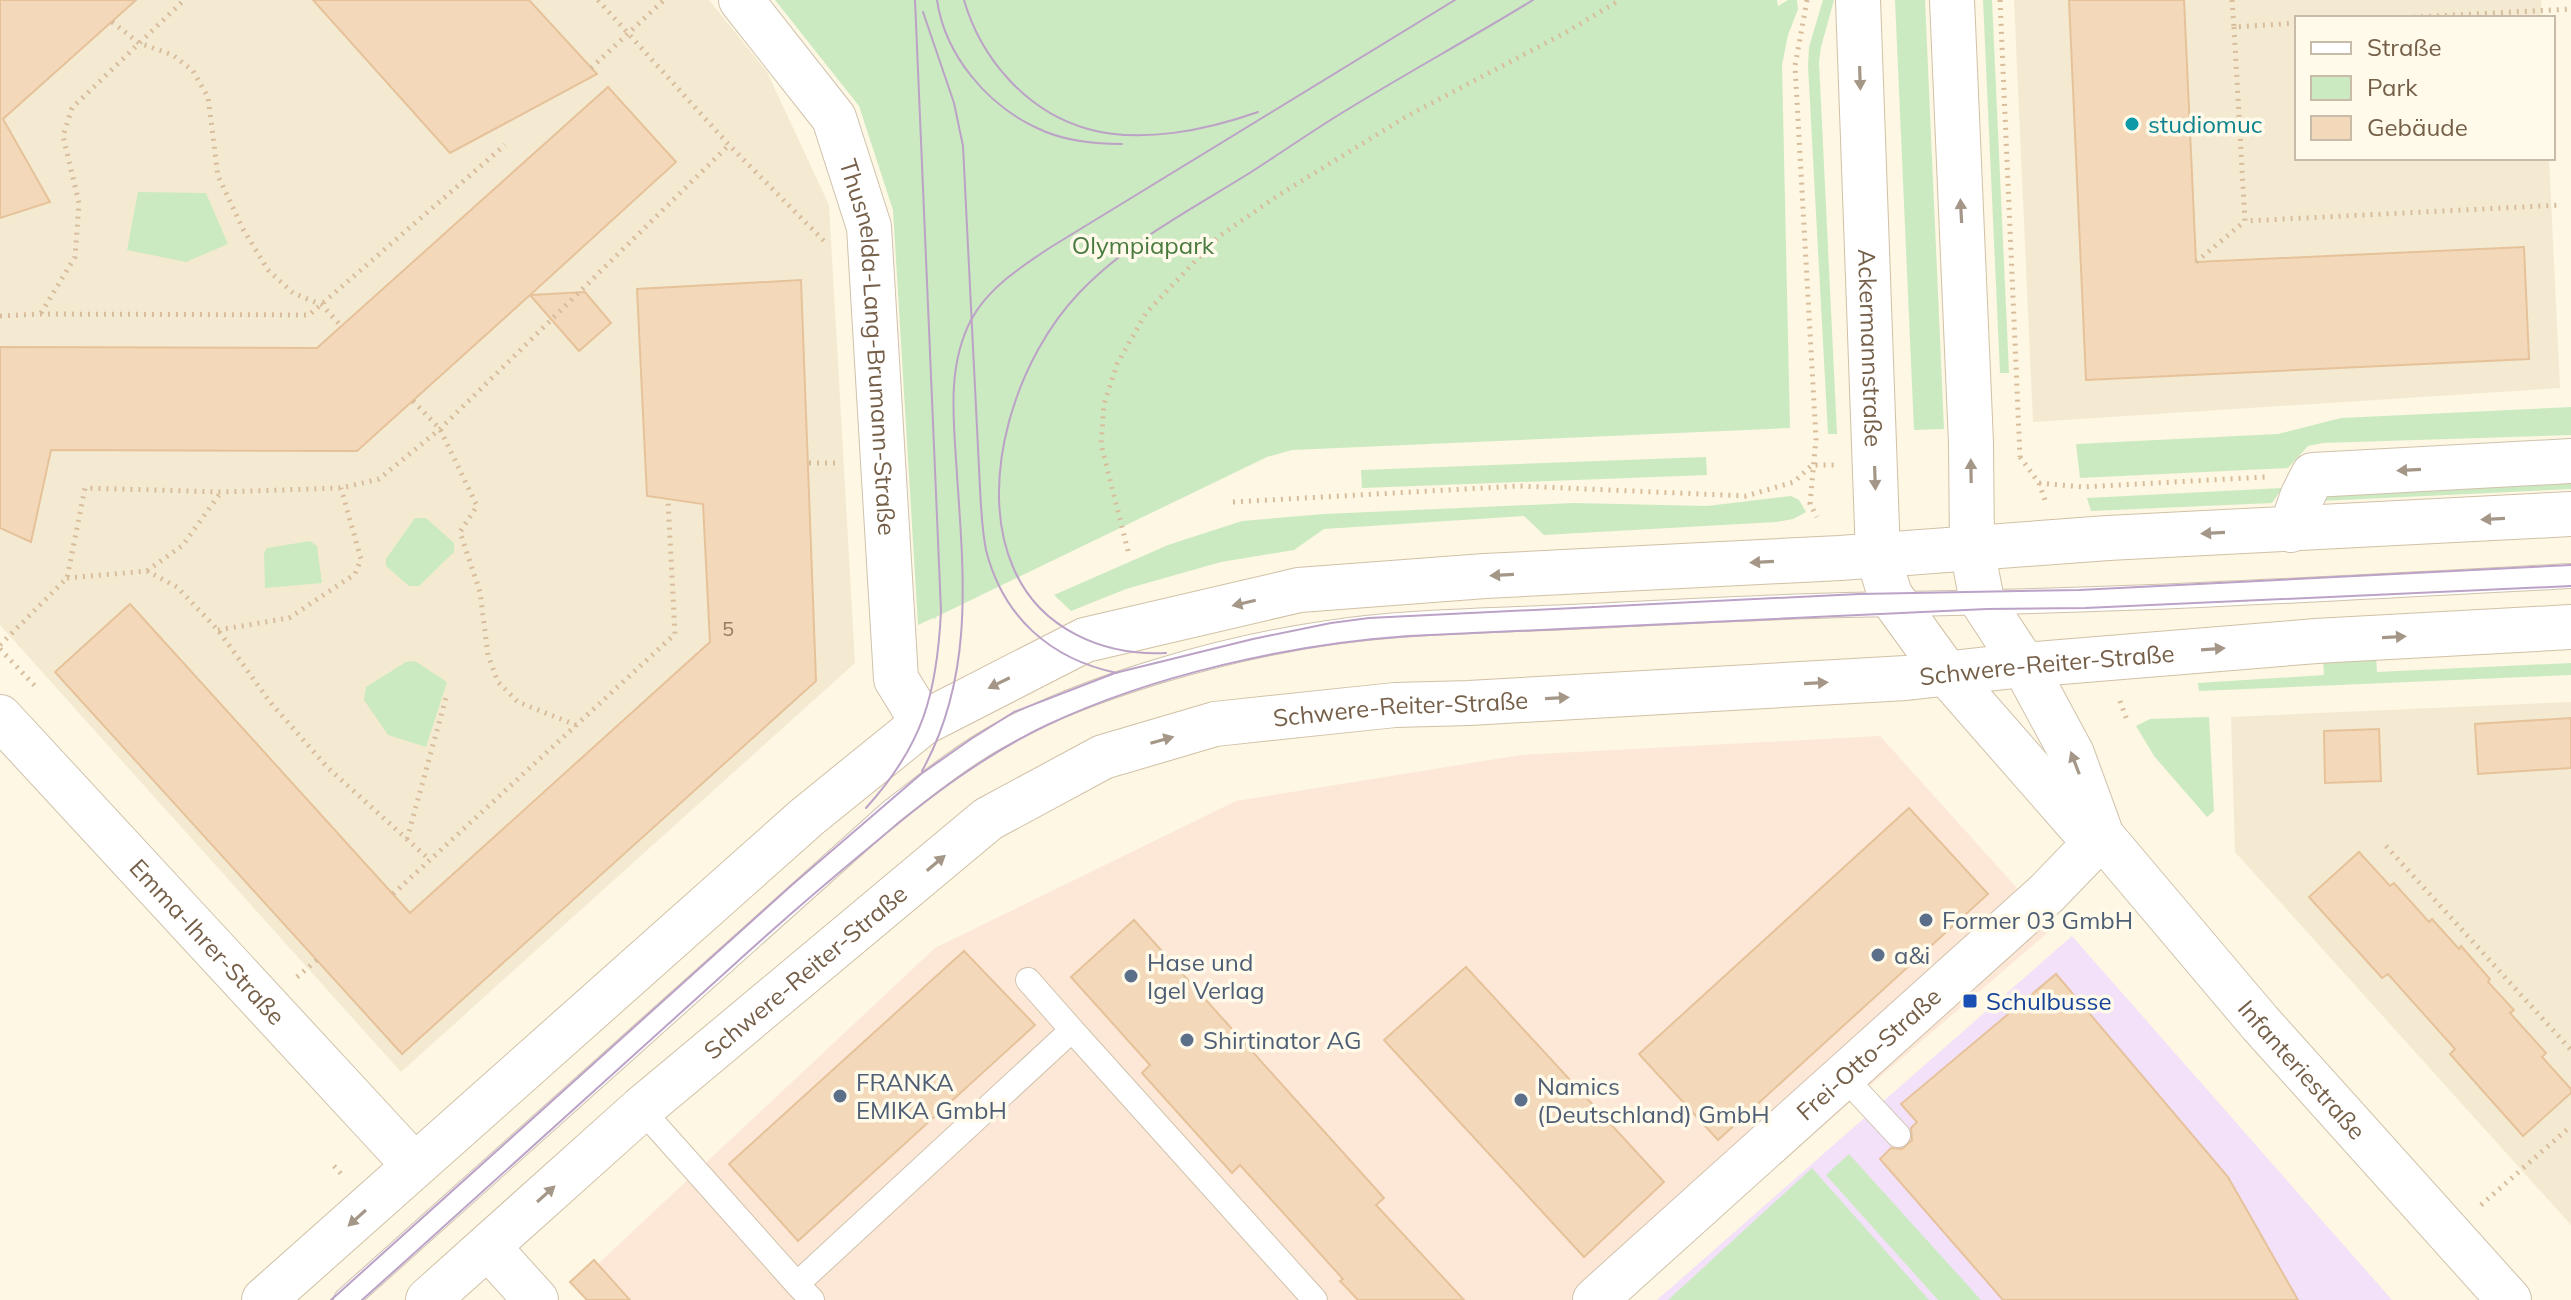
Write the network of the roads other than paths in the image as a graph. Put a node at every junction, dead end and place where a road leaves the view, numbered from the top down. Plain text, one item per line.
1 (741, 0) edge
2 (1858, 0) edge
3 (1952, 0) edge
4 (2571, 461) edge
5 (2571, 514) edge
6 (2291, 530) junction
7 (1972, 549) junction
8 (1878, 556) junction
9 (2571, 576) edge
10 (1982, 601) junction
11 (1897, 604) junction
12 (2571, 627) edge
13 (2024, 665) junction
14 (1947, 674) junction
15 (0, 717) edge
16 (923, 723) junction
17 (2102, 836) junction
18 (1028, 980) dead end
19 (1072, 1030) junction
20 (1844, 1077) junction
21 (641, 1109) junction
22 (1898, 1135) dead end
23 (414, 1165) junction
24 (488, 1247) junction
25 (805, 1292) edge
26 (264, 1300) edge
27 (346, 1300) edge
28 (428, 1300) edge
29 (536, 1300) edge
30 (1315, 1300) edge
31 (1595, 1300) edge
32 (2509, 1300) edge

1 - 16 main road, Thusnelda-Lang-Brumann-Straße
2 -> 8 main road, Ackermannstraße
7 -> 3 main road
4 -> 6 main road
5 -> 6 main road
6 -> 7 main road
7 - 8 main road
7 - 10 main road
8 - 11 main road, Ackermannstraße
8 -> 16 main road
9 - 10 lane
10 - 11 lane
10 - 13 main road
11 - 14 main road, Ackermannstraße
11 - 27 lane
13 -> 12 main road, Schwere-Reiter-Straße
13 - 14 main road, Schwere-Reiter-Straße
17 -> 13 main road, Infanteriestraße
14 - 17 main road, Infanteriestraße
21 -> 14 main road, Schwere-Reiter-Straße
15 - 23 main road, Emma-Ihrer-Straße
16 - 23 main road
17 - 20 main road, Frei-Otto-Straße
17 - 32 main road, Infanteriestraße
18 - 19 lane
19 - 25 lane
19 - 30 lane
20 - 22 lane
20 - 31 main road, Frei-Otto-Straße
24 -> 21 main road, Schwere-Reiter-Straße
21 - 25 lane
23 -> 26 main road
24 - 28 main road, Schwere-Reiter-Straße
24 - 29 main road

